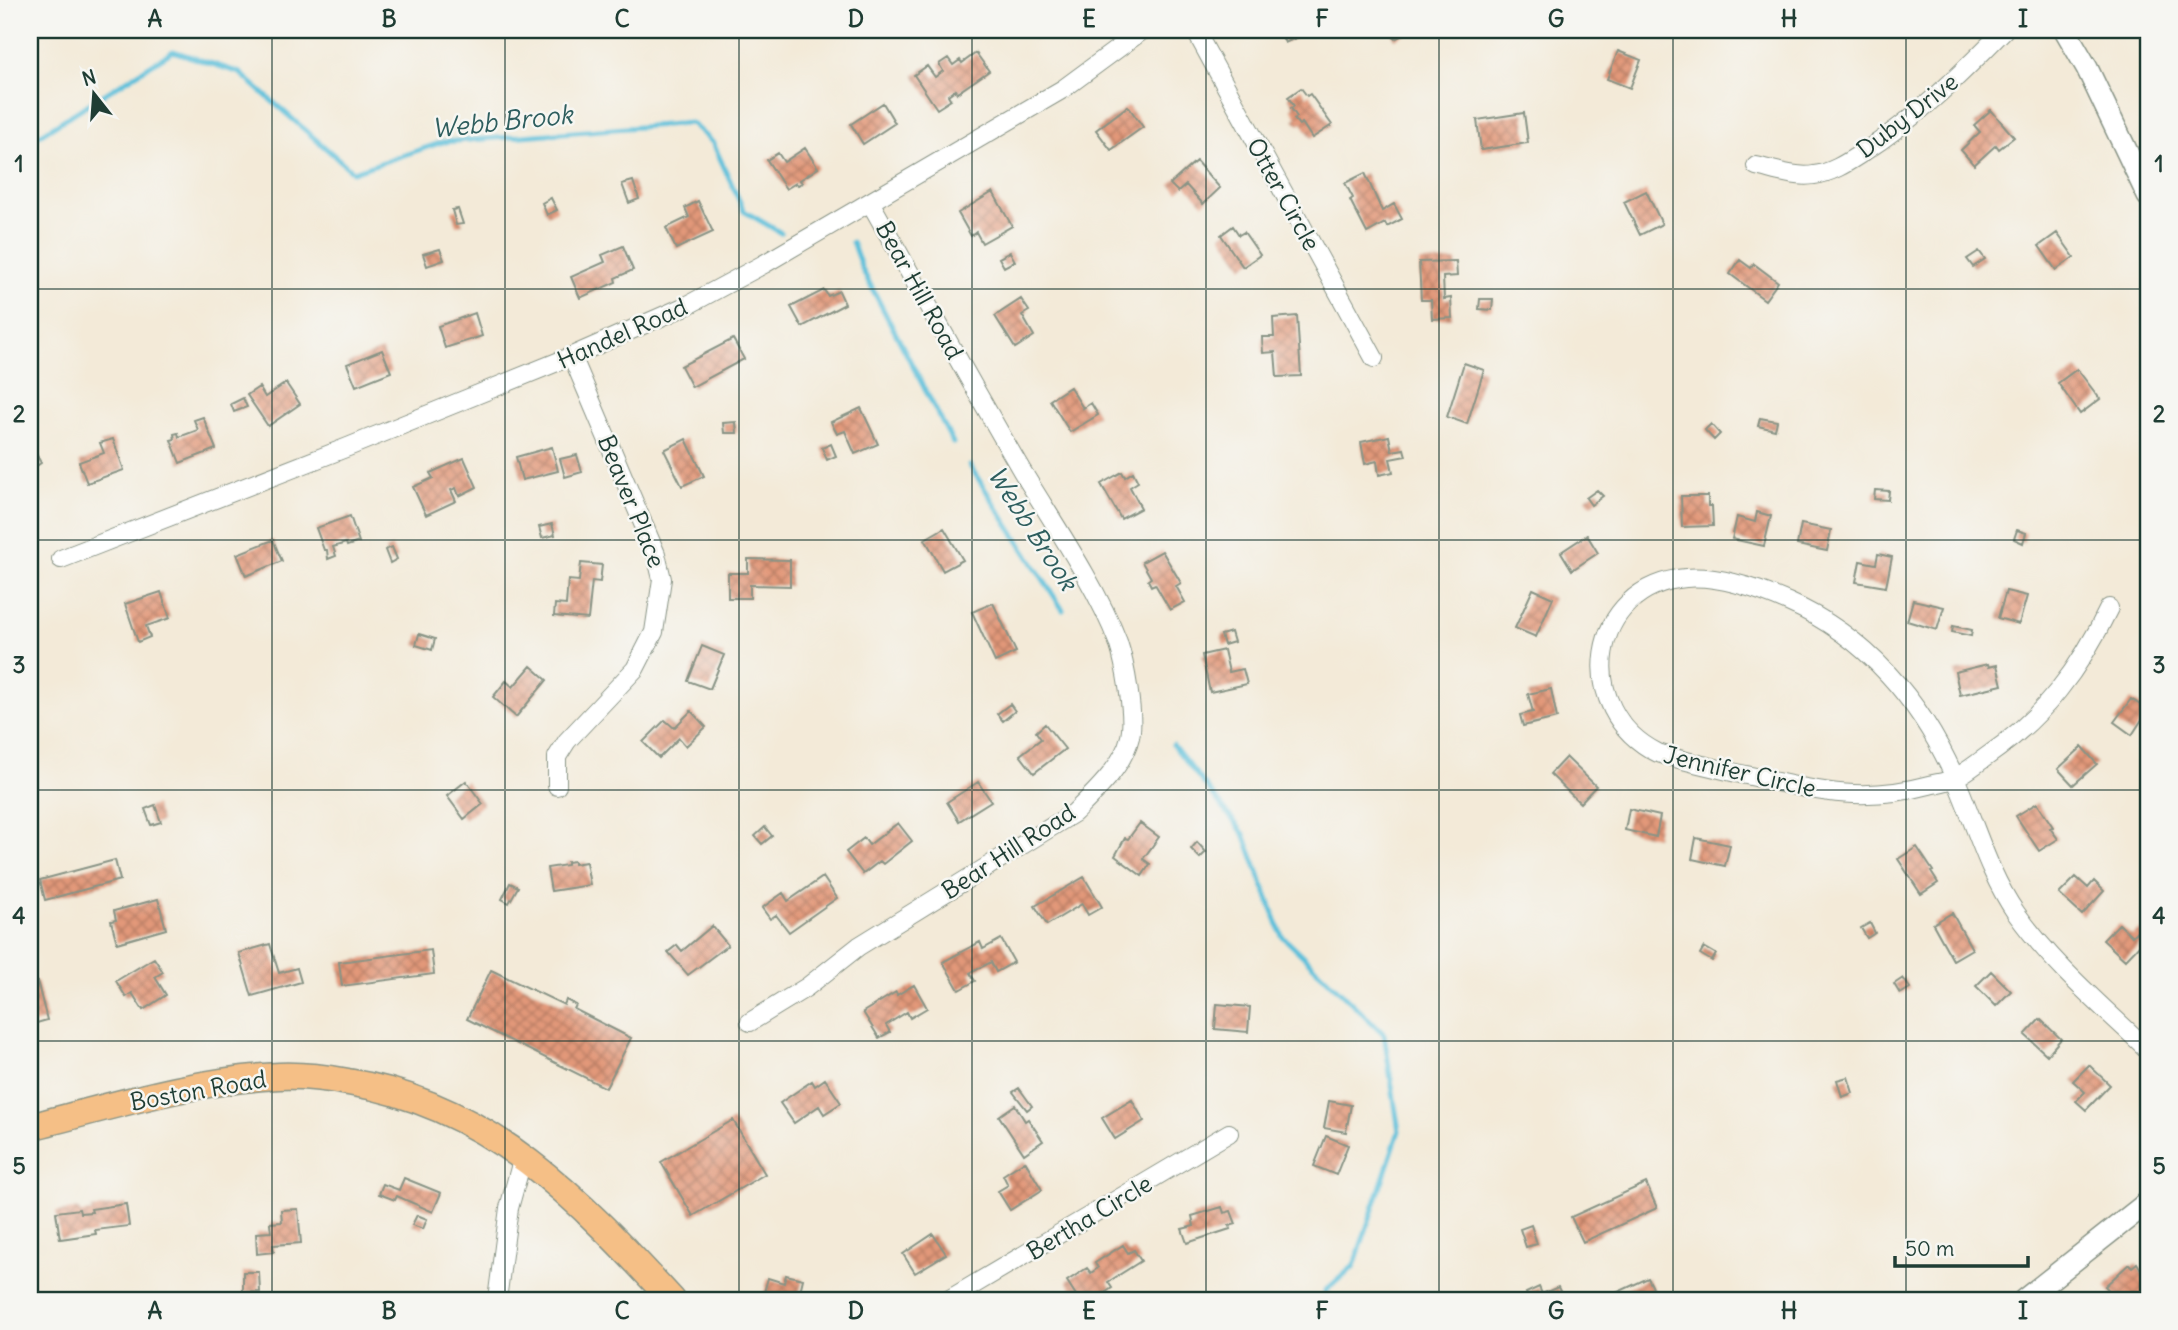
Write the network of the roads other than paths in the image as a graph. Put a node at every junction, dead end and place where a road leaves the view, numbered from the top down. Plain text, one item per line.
1 (1143, 30) edge
2 (1195, 30) edge
3 (2004, 30) edge
4 (2067, 30) edge
5 (1756, 166) dead end
6 (2148, 196) edge
7 (870, 202) junction
8 (572, 356) junction
9 (1374, 358) dead end
10 (61, 559) dead end
11 (2109, 608) dead end
12 (1955, 778) junction
13 (557, 786) dead end
14 (750, 1022) dead end
15 (2148, 1050) edge
16 (30, 1127) edge
17 (1229, 1133) dead end
18 (523, 1157) junction
19 (2148, 1202) edge
20 (497, 1300) edge
21 (672, 1300) edge
22 (948, 1300) edge
23 (2024, 1300) edge

1 - 7 street, Handel Road
2 - 9 street, Otter Circle
3 - 5 street, Duby Drive
4 - 6 street
7 - 8 street, Handel Road
7 - 14 street, Bear Hill Road
8 - 10 street, Handel Road
8 - 13 street, Beaver Place
11 - 12 street
12 - 12 street, Jennifer Circle
12 - 15 street, Jennifer Circle
16 - 18 main road, Boston Road
17 - 22 street, Bertha Circle
18 - 20 street
18 - 21 main road, Boston Road
19 - 23 street

